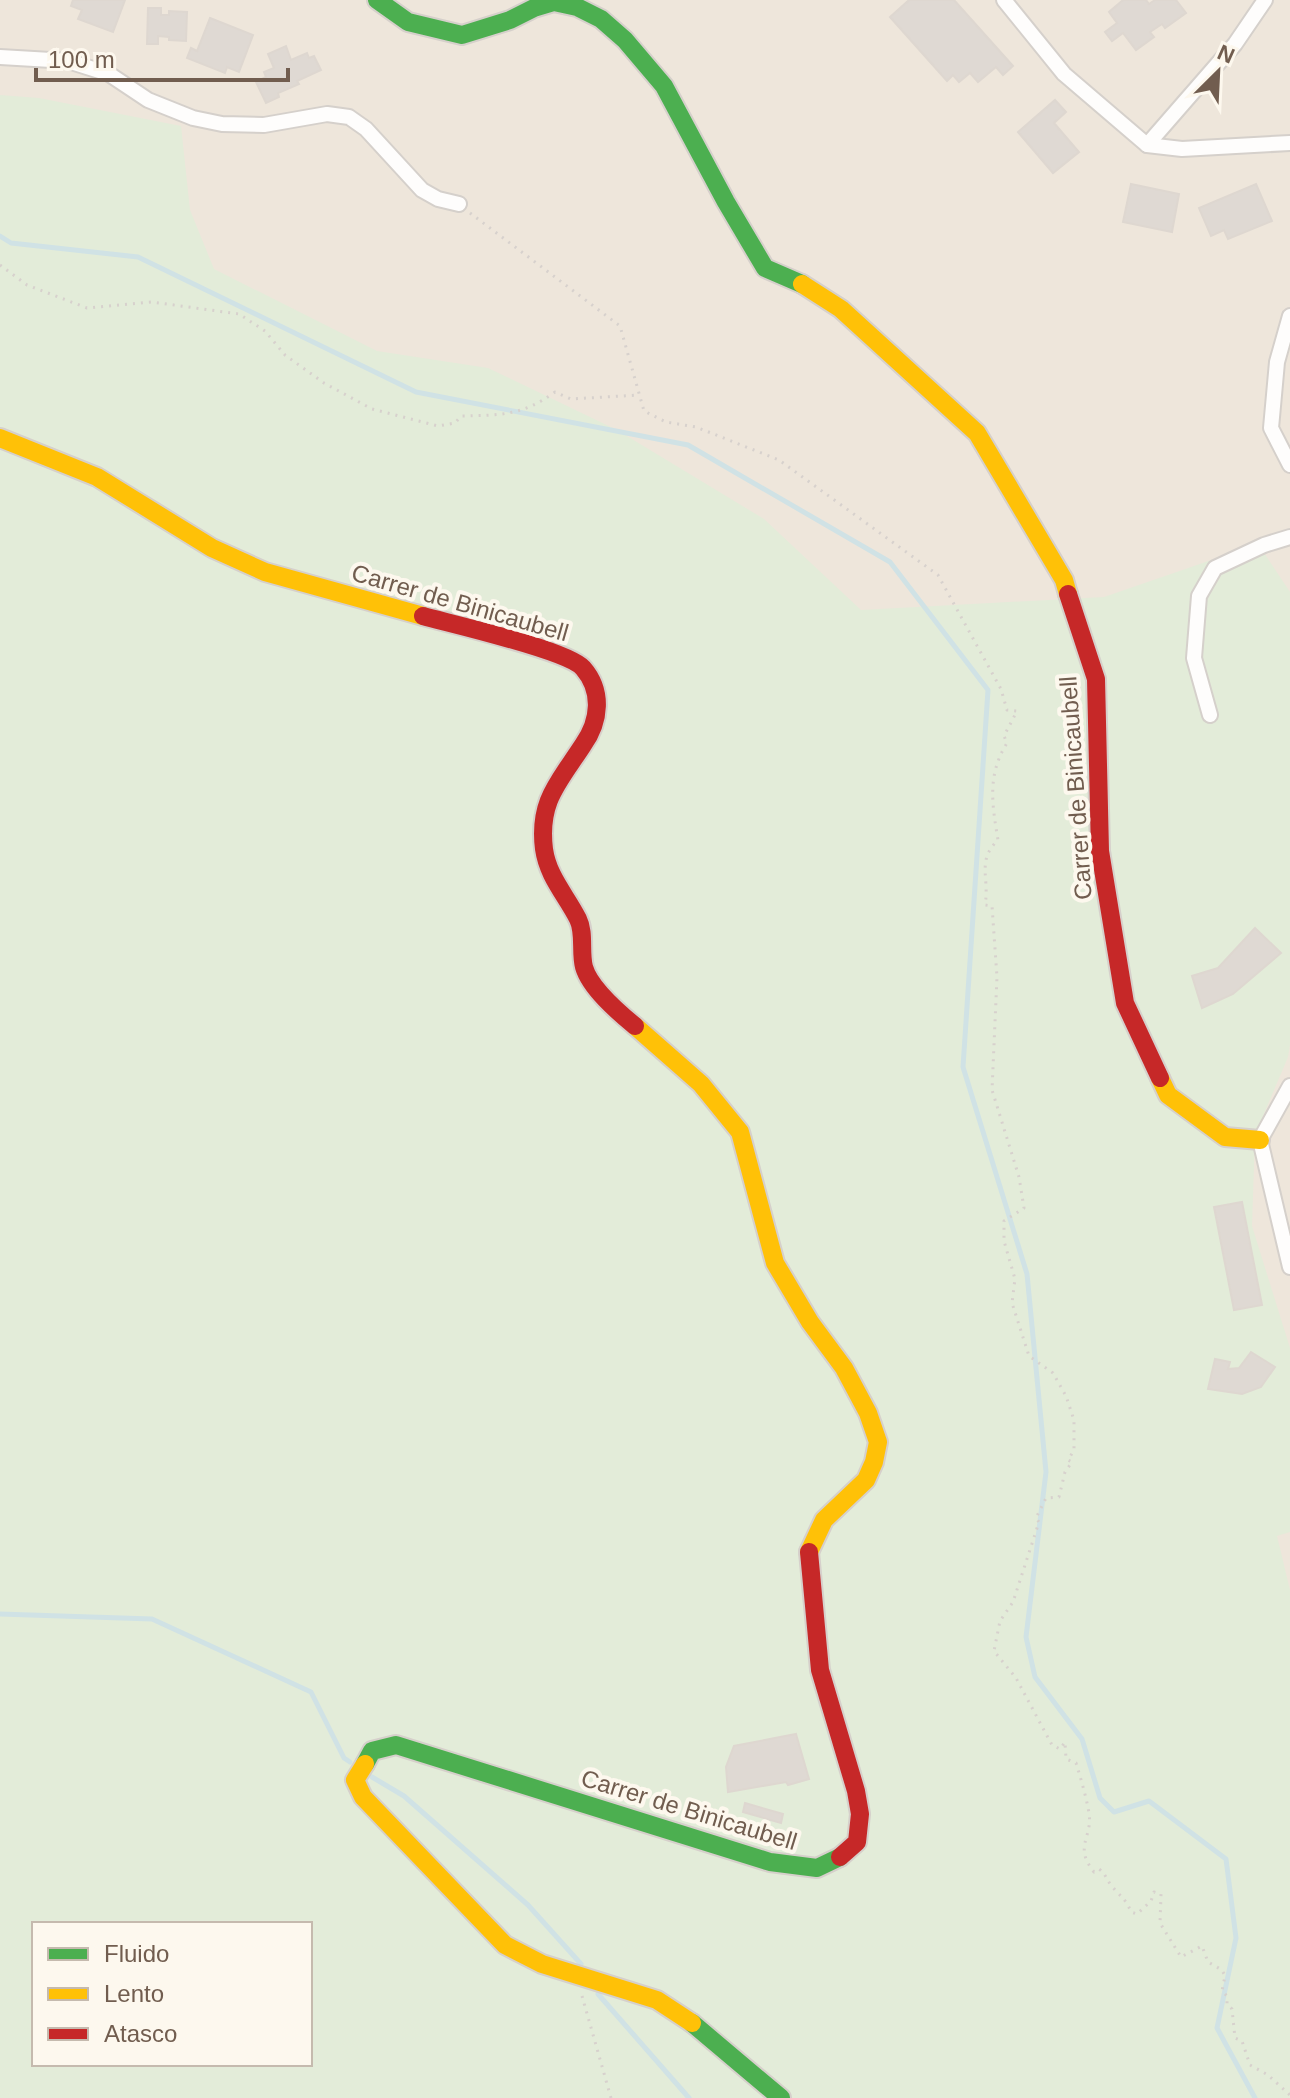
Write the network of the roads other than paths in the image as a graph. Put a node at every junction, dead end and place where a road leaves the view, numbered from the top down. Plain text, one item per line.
1 (377, 0) edge
2 (1004, 0) edge
3 (1265, 0) edge
4 (0, 57) edge
5 (1290, 143) edge
6 (1147, 145) junction
7 (459, 204) road end
8 (1289, 324) edge
9 (0, 438) edge
10 (1290, 465) edge
11 (1290, 537) edge
12 (1210, 715) dead end
13 (1290, 1086) edge
14 (1260, 1140) junction
15 (1290, 1267) edge
16 (781, 2098) edge

1 - 14 street, Carrer de Binicaubell
2 - 6 street
3 - 6 street
4 - 7 street
5 - 6 street
8 - 10 street
9 - 16 street, Carrer de Binicaubell
11 - 12 street
13 - 14 street
14 - 15 street

